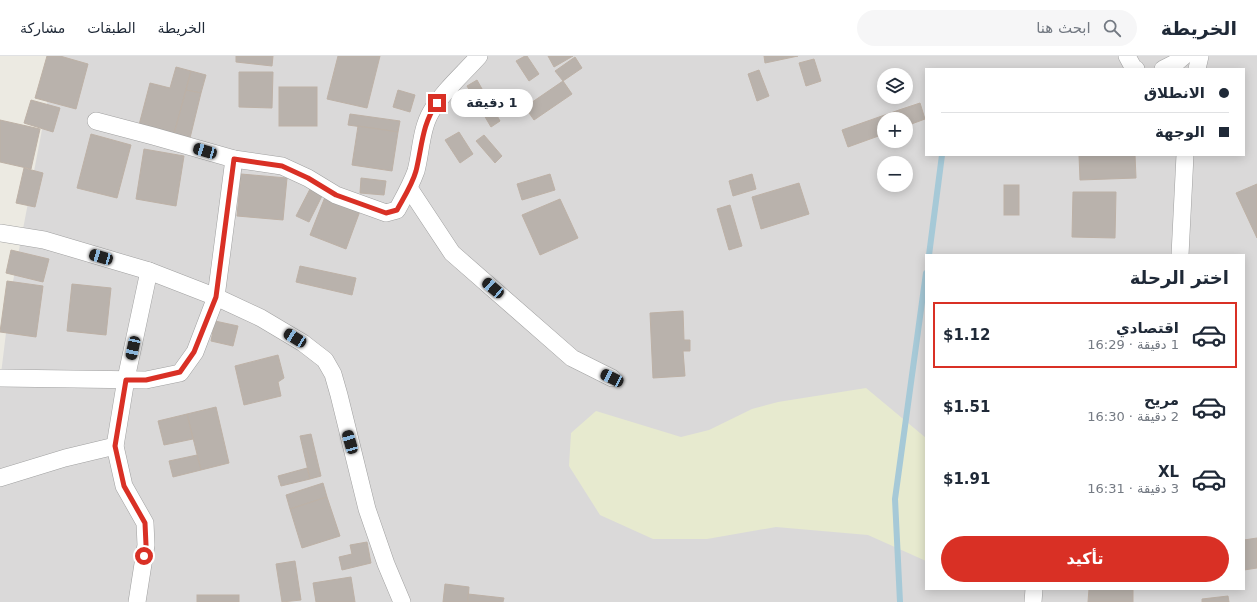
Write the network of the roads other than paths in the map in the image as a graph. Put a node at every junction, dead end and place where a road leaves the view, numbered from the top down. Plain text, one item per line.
1 (479, 56) edge
2 (1127, 56) edge
3 (1184, 56) edge
4 (1200, 56) edge
5 (1133, 68) edge
6 (1165, 68) edge
7 (1197, 68) edge
8 (96, 121) dead end
9 (1185, 156) edge
10 (234, 159) junction
11 (409, 188) junction
12 (0, 233) edge
13 (1180, 254) edge
14 (149, 271) junction
15 (216, 297) junction
16 (0, 378) edge
17 (612, 378) dead end
18 (126, 380) junction
19 (115, 446) junction
20 (0, 478) edge
21 (1034, 590) edge
22 (137, 602) edge
23 (402, 602) edge
24 (1033, 602) edge

1 - 11 street
2 - 5 street
3 - 6 street
4 - 7 street
8 - 10 street
9 - 13 street
10 - 11 street
10 - 15 street
11 - 17 street
12 - 14 street
14 - 15 street
14 - 18 street
15 - 18 street
15 - 23 street
16 - 18 street
18 - 19 street
19 - 20 street
19 - 22 street
21 - 24 street

